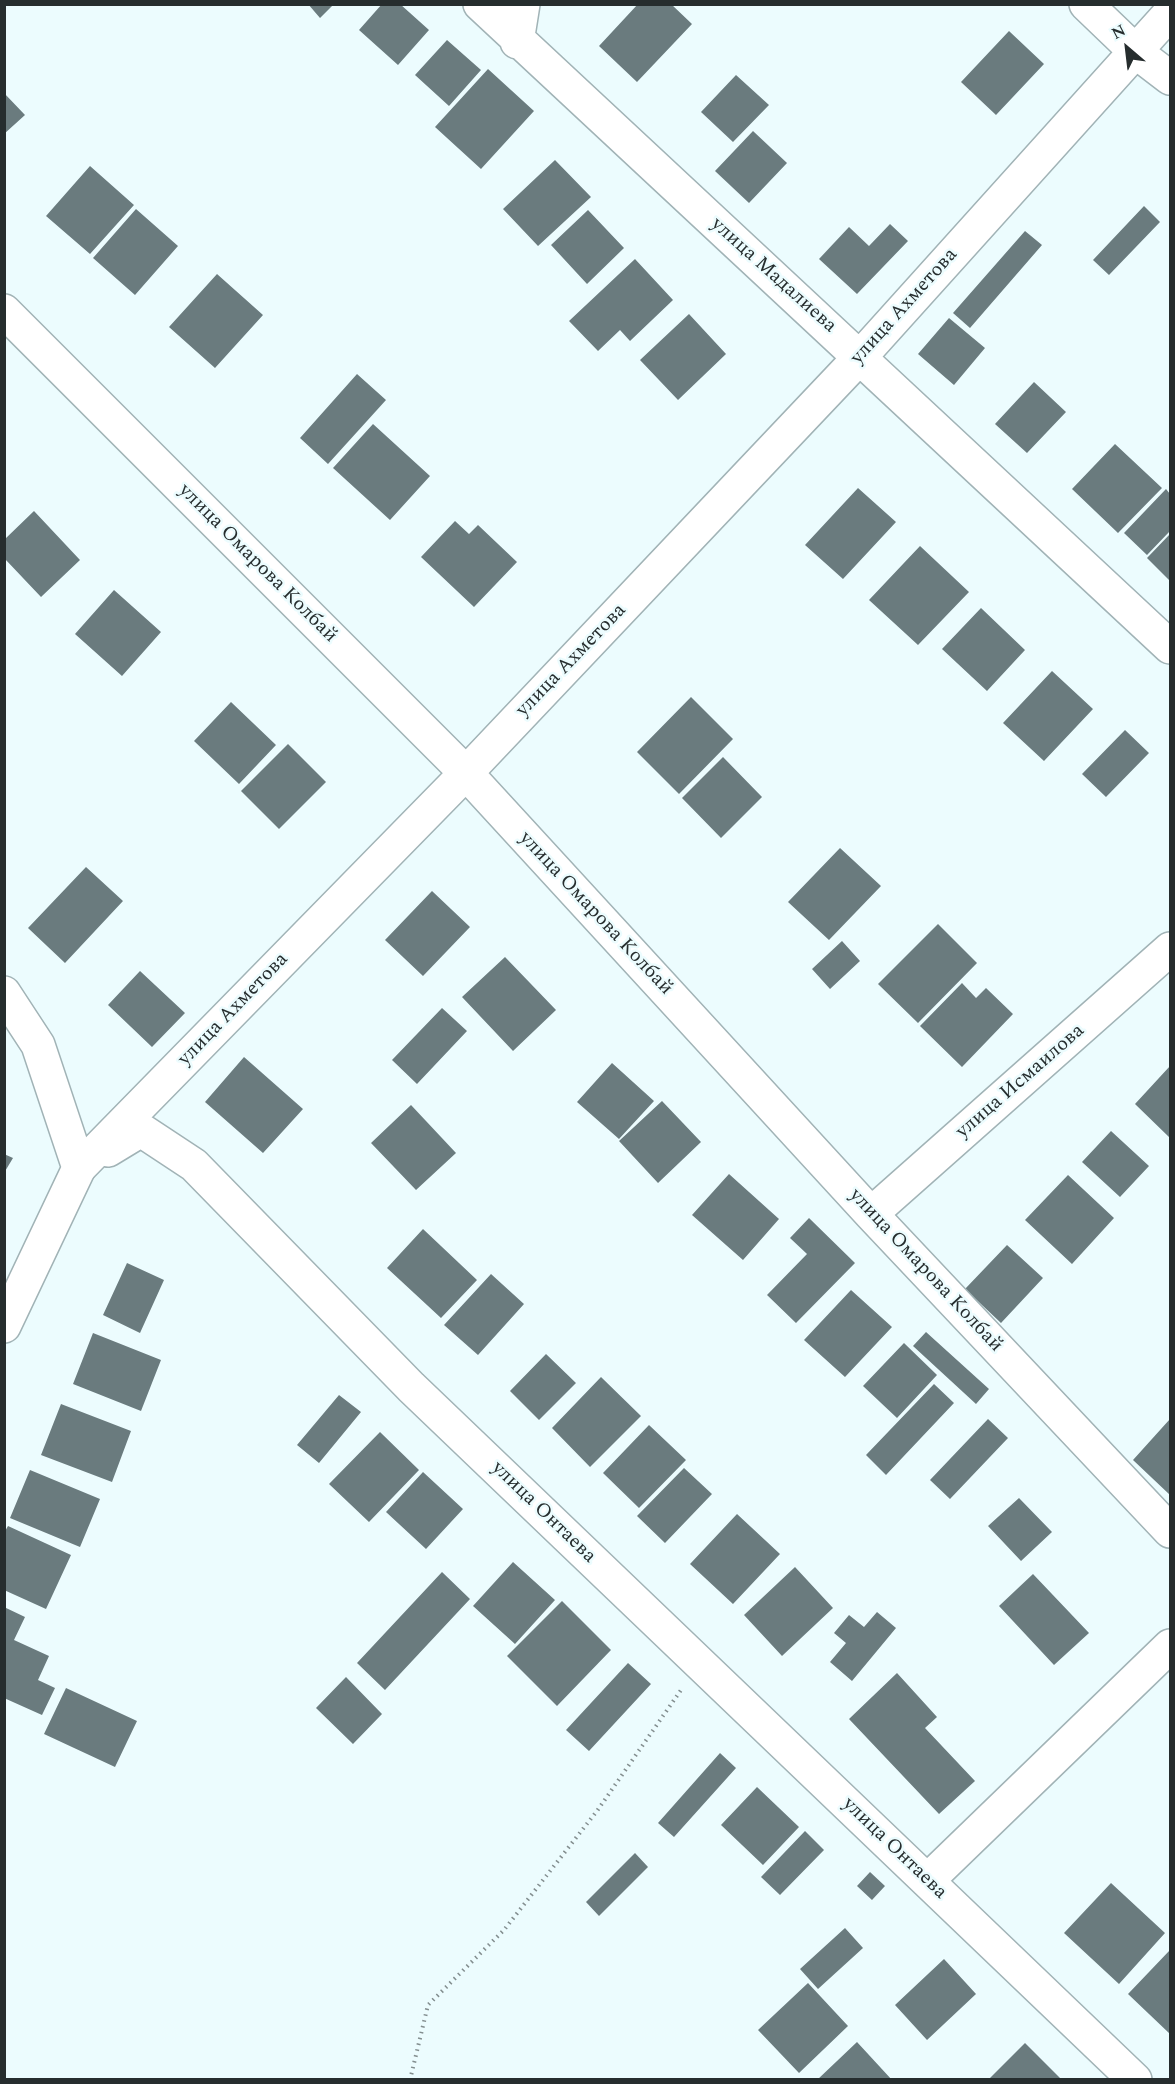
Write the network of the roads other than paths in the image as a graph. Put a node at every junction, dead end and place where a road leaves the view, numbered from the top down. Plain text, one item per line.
1 (480, 4) edge
2 (522, 4) edge
3 (1086, 4) edge
4 (1170, 14) edge
5 (517, 42) junction
6 (1136, 52) junction
7 (1170, 78) edge
8 (4, 311) edge
9 (861, 356) junction
10 (1170, 647) edge
11 (466, 772) junction
12 (1170, 950) edge
13 (4, 993) edge
14 (79, 1168) junction
15 (872, 1214) junction
16 (4, 1326) edge
17 (1170, 1531) edge
18 (1170, 1646) edge
19 (927, 1881) junction
20 (1135, 2079) edge

1 - 5 street, улица Мадалиева
2 - 5 street
3 - 6 street
4 - 6 street, улица Ахметова
5 - 9 street, улица Мадалиева
6 - 7 street
6 - 9 street, улица Ахметова
8 - 11 street, улица Омарова Колбай
9 - 10 street, улица Мадалиева
9 - 11 street, улица Ахметова
11 - 14 street, улица Ахметова
11 - 15 street, улица Омарова Колбай
12 - 15 street, улица Исмаилова
13 - 14 street
14 - 16 street, улица Ахметова
14 - 19 street, улица Онтаева
15 - 17 street, улица Омарова Колбай
18 - 19 street
19 - 20 street, улица Онтаева

